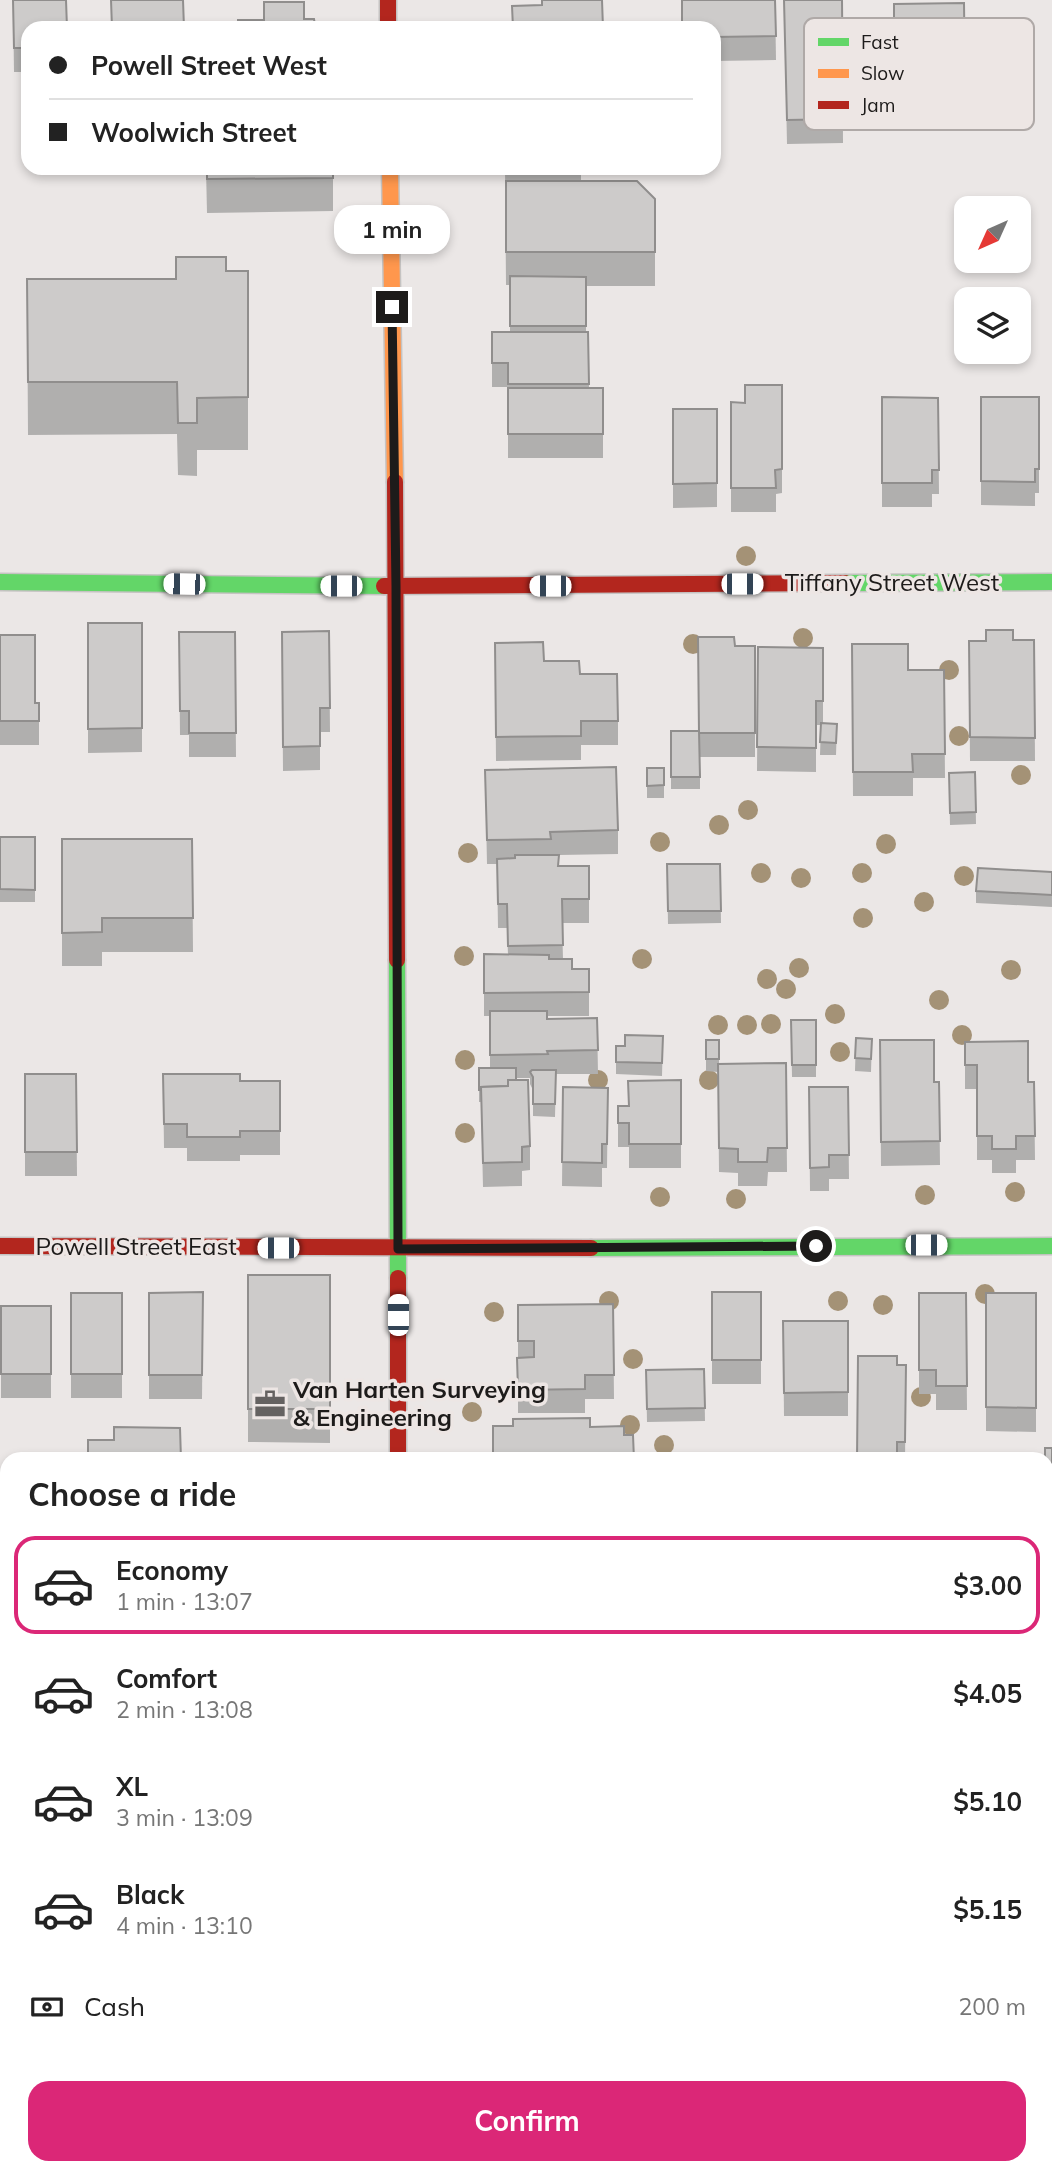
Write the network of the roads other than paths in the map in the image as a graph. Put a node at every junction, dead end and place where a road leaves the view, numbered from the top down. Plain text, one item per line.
1 (388, 0) edge
2 (388, 21) edge
3 (390, 175) edge
4 (0, 582) edge
5 (1052, 583) edge
6 (396, 586) junction
7 (0, 1245) edge
8 (1052, 1246) edge
9 (398, 1249) junction
10 (398, 1452) edge

1 - 2 street
3 - 6 street
4 - 6 street, Tiffany Street West
5 - 6 street, Tiffany Street West
6 - 9 street
7 - 9 street, Powell Street East
8 - 9 street, Powell Street East
9 - 10 street

